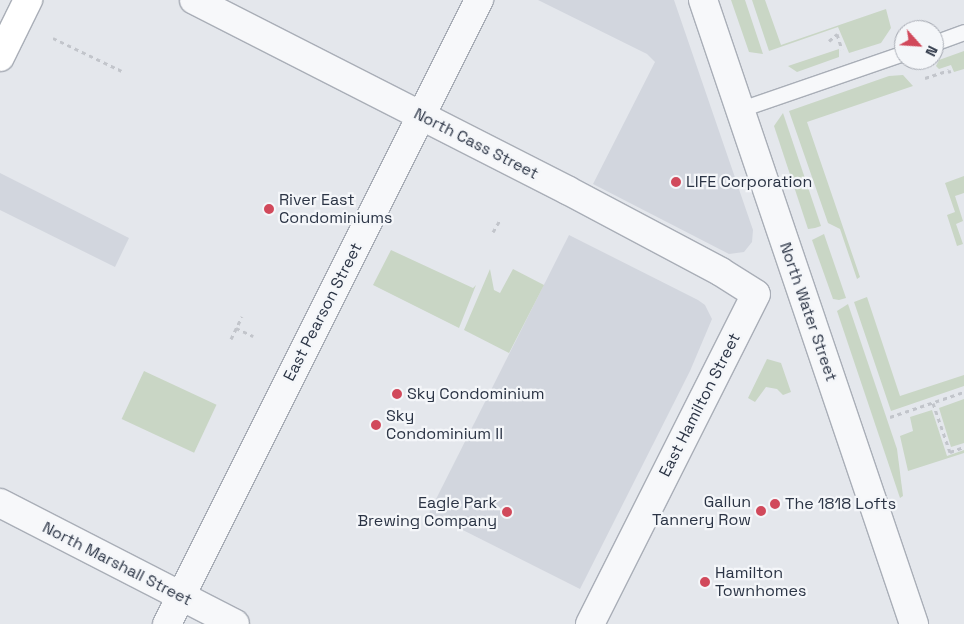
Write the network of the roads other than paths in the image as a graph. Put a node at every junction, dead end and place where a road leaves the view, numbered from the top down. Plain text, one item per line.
1 (28, 0) edge
2 (194, 0) edge
3 (479, 0) edge
4 (703, 0) edge
5 (964, 32) edge
6 (944, 39) edge
7 (894, 56) edge
8 (0, 57) edge
9 (741, 109) junction
10 (421, 116) junction
11 (798, 285) junction
12 (756, 294) junction
13 (0, 503) edge
14 (181, 597) junction
15 (167, 624) edge
16 (235, 624) edge
17 (590, 624) edge
18 (914, 624) edge

1 - 8 main road
2 - 10 street, North Cass Street
3 - 10 street, East Pearson Street
4 - 9 street, North Water Street
5 - 6 lane
7 - 9 lane
9 - 11 street, North Water Street
10 - 12 street, North Cass Street
10 - 14 street, East Pearson Street
11 - 12 street
11 - 18 street, North Water Street
12 - 17 street, East Hamilton Street
13 - 14 street, North Marshall Street
14 - 15 street, East Pearson Street
14 - 16 street, North Marshall Street

